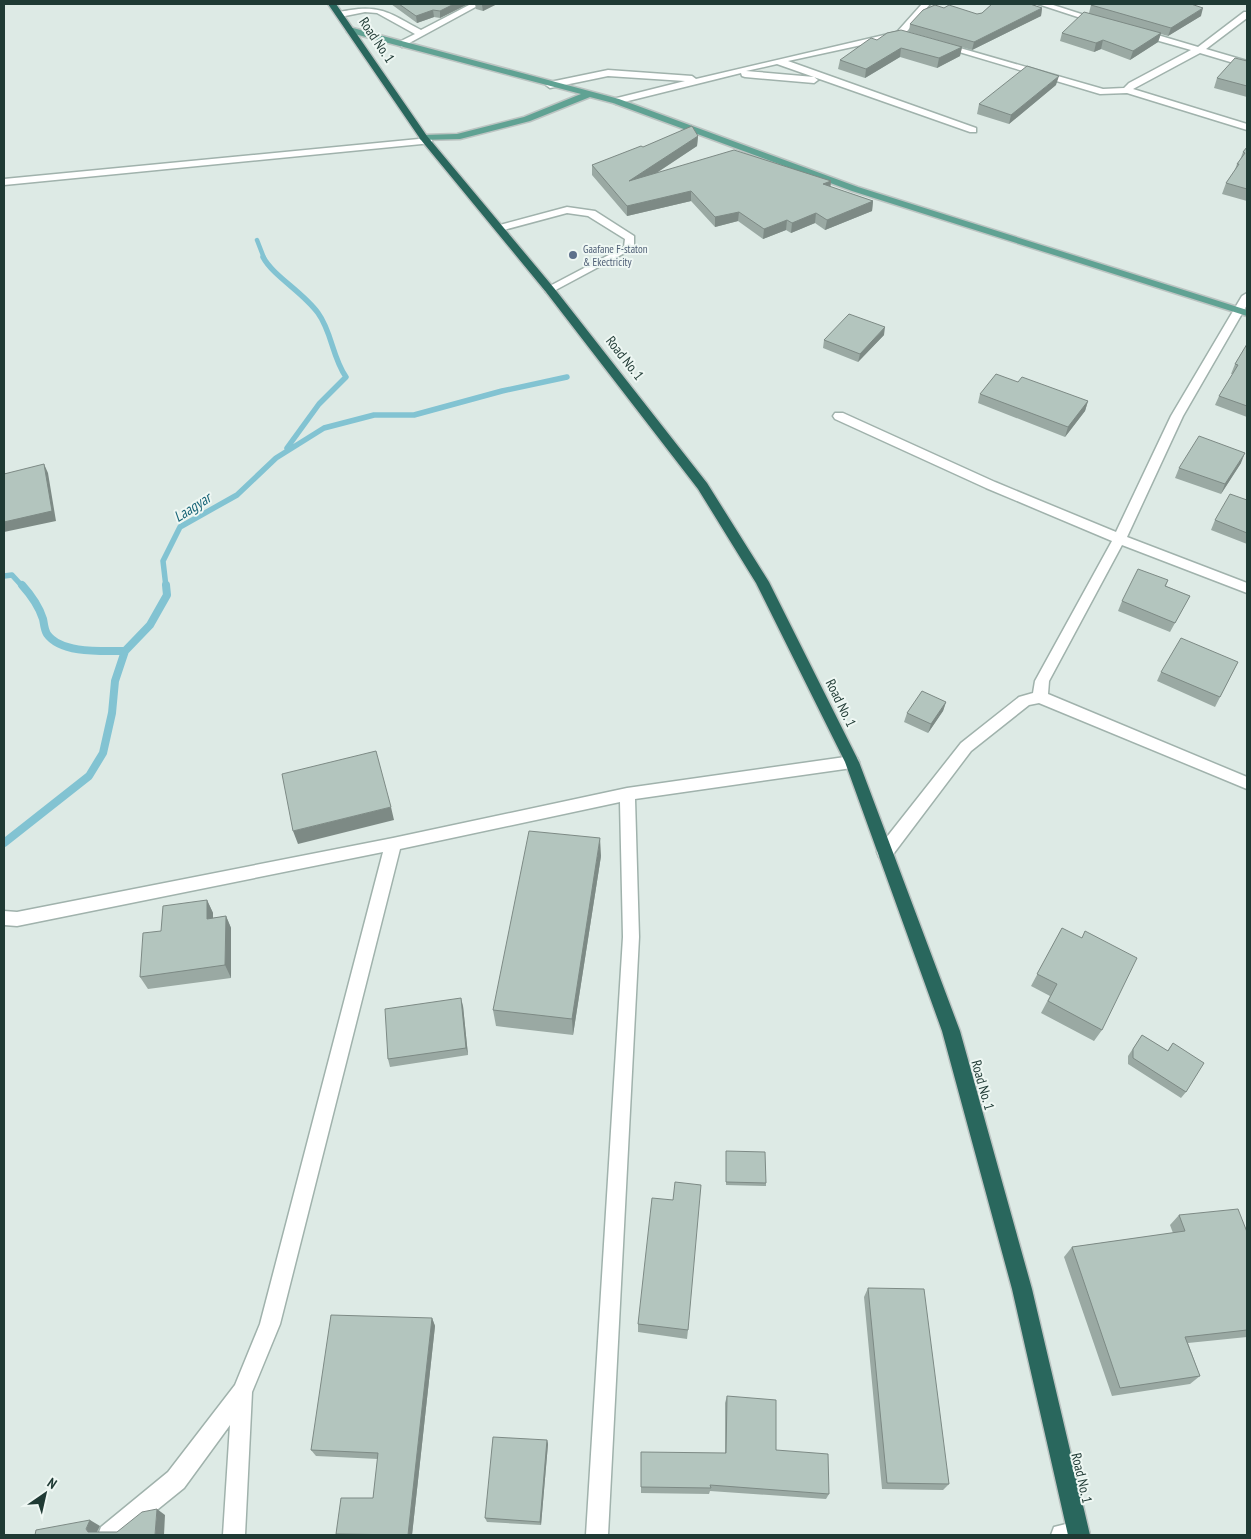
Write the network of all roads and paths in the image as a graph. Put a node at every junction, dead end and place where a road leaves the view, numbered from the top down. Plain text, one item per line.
1 (477, 4) edge
2 (926, 4) edge
3 (1042, 4) edge
4 (336, 9) edge
5 (1247, 14) edge
6 (1106, 23) edge
7 (350, 30) junction
8 (1134, 31) edge
9 (421, 34) junction
10 (402, 44) junction
11 (937, 45) edge
12 (1199, 50) junction
13 (778, 61) junction
14 (1247, 64) edge
15 (734, 73) junction
16 (705, 81) junction
17 (835, 81) junction
18 (550, 84) junction
19 (1127, 90) junction
20 (587, 95) junction
21 (616, 102) junction
22 (1247, 127) edge
23 (973, 130) dead end
24 (427, 139) junction
25 (4, 182) edge
26 (500, 228) junction
27 (550, 290) junction
28 (1247, 296) edge
29 (1242, 311) edge
30 (839, 416) dead end
31 (1119, 539) junction
32 (1247, 588) edge
33 (1040, 696) junction
34 (852, 762) junction
35 (1247, 782) edge
36 (627, 794) junction
37 (393, 844) junction
38 (885, 852) junction
39 (4, 918) edge
40 (242, 1392) junction
41 (1073, 1534) edge
42 (109, 1535) edge
43 (234, 1535) edge
44 (597, 1535) edge

1 - 9 street
2 - 13 street
3 - 6 street
4 - 7 highway, Road No. 1
4 - 9 street
5 - 12 street
7 - 10 main road
7 - 24 highway, Road No. 1
8 - 12 street
9 - 10 street
10 - 18 main road
11 - 19 street
12 - 14 street
12 - 19 street
13 - 15 street
13 - 17 street
15 - 16 street
15 - 17 street
16 - 18 street
16 - 21 street
17 - 23 street
18 - 20 main road
19 - 22 street
20 - 21 main road
20 - 24 main road
21 - 29 main road
24 - 25 street
24 - 26 highway, Road No. 1
26 - 27 highway, Road No. 1
26 - 27 street
27 - 34 highway, Road No. 1
28 - 29 street
29 - 31 street
30 - 31 street
31 - 32 street
31 - 33 street
33 - 35 street
33 - 38 street
34 - 36 street
34 - 38 highway, Road No. 1
36 - 37 street
36 - 44 street
37 - 39 street
37 - 40 street
38 - 41 highway, Road No. 1
40 - 42 street
40 - 43 street

